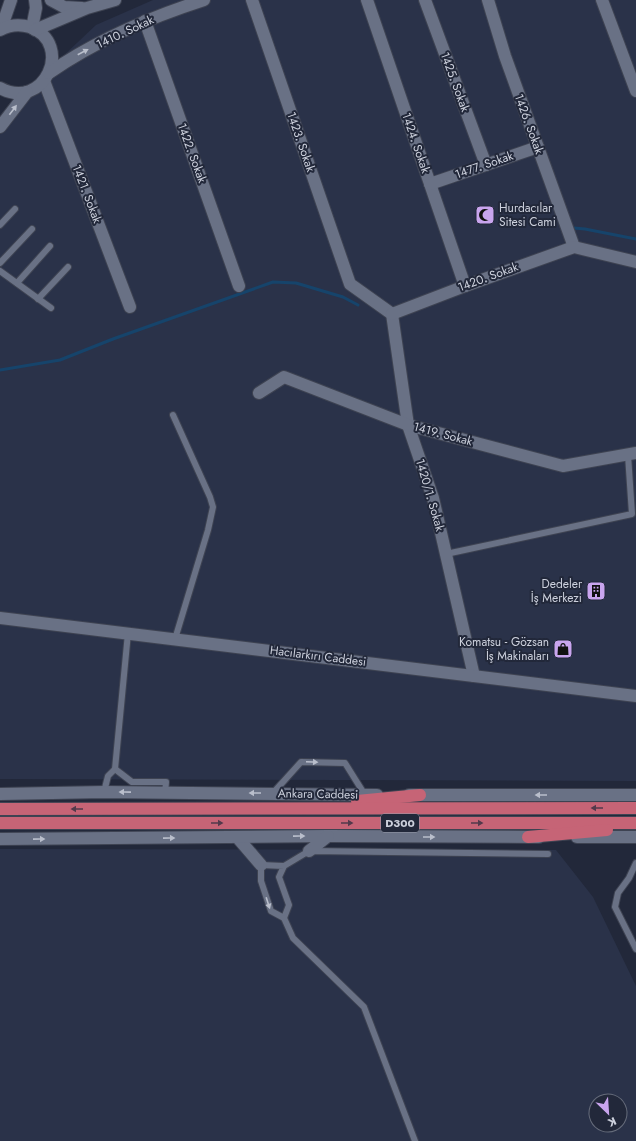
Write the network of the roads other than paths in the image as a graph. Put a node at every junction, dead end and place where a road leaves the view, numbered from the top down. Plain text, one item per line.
1 (11, 0) edge
2 (35, 0) edge
3 (51, 0) edge
4 (115, 0) edge
5 (204, 0) edge
6 (252, 0) edge
7 (367, 0) edge
8 (425, 0) edge
9 (488, 0) edge
10 (602, 0) edge
11 (87, 8) junction
12 (145, 21) junction
13 (34, 29) junction
14 (1, 30) edge
15 (47, 77) junction
16 (0, 88) edge
17 (636, 91) edge
18 (27, 92) junction
19 (0, 127) edge
20 (538, 147) junction
21 (486, 165) junction
22 (430, 184) junction
23 (15, 209) dead end
24 (0, 225) edge
25 (32, 229) dead end
26 (50, 246) dead end
27 (574, 247) junction
28 (636, 262) edge
29 (0, 263) edge
30 (68, 267) dead end
31 (0, 271) edge
32 (17, 283) junction
33 (239, 286) dead end
34 (465, 286) junction
35 (38, 299) junction
36 (130, 307) dead end
37 (51, 308) dead end
38 (392, 314) junction
39 (259, 393) dead end
40 (173, 415) dead end
41 (408, 425) junction
42 (632, 454) edge
43 (633, 480) edge
44 (446, 554) junction
45 (0, 618) edge
46 (128, 633) junction
47 (175, 639) junction
48 (474, 676) junction
49 (636, 696) edge
50 (115, 769) junction
51 (104, 792) junction
52 (165, 793) junction
53 (273, 793) junction
54 (0, 794) edge
55 (365, 795) junction
56 (420, 795) junction
57 (636, 795) edge
58 (284, 808) junction
59 (636, 808) edge
60 (0, 809) edge
61 (636, 823) edge
62 (0, 824) edge
63 (636, 828) edge
64 (328, 836) junction
65 (237, 837) junction
66 (528, 837) junction
67 (636, 837) edge
68 (0, 840) edge
69 (309, 851) junction
70 (548, 854) dead end
71 (636, 863) edge
72 (261, 865) junction
73 (284, 866) junction
74 (284, 918) junction
75 (636, 948) edge
76 (415, 1141) edge

1 - 14 street
2 - 13 street
3 - 11 street
4 - 11 street
5 - 12 street, 1410. Sokak
6 - 38 street, 1423. Sokak
7 - 22 street, 1424. Sokak
8 - 21 street, 1425. Sokak
9 - 20 street, 1426. Sokak
10 - 17 street
11 - 13 street
15 -> 12 street, 1410. Sokak
12 - 33 street, 1422. Sokak
13 - 14 street
13 - 15 street
15 - 18 street, 1410. Sokak
15 - 36 street, 1421. Sokak
16 - 18 street
19 -> 18 street
20 - 21 street, 1477. Sokak
20 - 27 street, 1426. Sokak
21 - 22 street, 1477. Sokak
22 - 34 street, 1424. Sokak
23 - 24 lane
25 - 29 lane
26 - 32 lane
27 - 28 street
27 - 34 street, 1420. Sokak
30 - 35 lane
31 - 32 lane
32 - 35 lane
34 - 38 street, 1420. Sokak
35 - 37 lane
38 - 41 street, 1420/1. Sokak
39 - 41 street, 1419. Sokak
40 - 47 lane
41 - 42 street, 1419. Sokak
41 - 44 street, 1420/1. Sokak
42 - 43 lane
43 - 44 lane
44 - 48 street, 1420/1. Sokak
45 - 46 street, Hacılarkırı Caddesi
46 - 47 street, Hacılarkırı Caddesi
46 - 50 lane
47 - 48 street, Hacılarkırı Caddesi
48 - 49 street, Hacılarkırı Caddesi
50 - 51 lane
50 - 52 lane
52 -> 51 street, Ankara Caddesi
51 - 54 street, Ankara Caddesi
53 -> 52 street, Ankara Caddesi
53 - 55 street, Ankara Caddesi
53 -> 55 lane
55 - 56 street, Ankara Caddesi
57 -> 56 street, Ankara Caddesi
56 - 58 highway
59 -> 58 highway, Ankara Caddesi / D300
58 -> 60 highway, Ankara Caddesi / D300
62 -> 61 highway, D300
63 - 66 highway
65 -> 64 street
64 -> 66 street
64 - 69 street
68 -> 65 street
65 - 72 street
66 - 67 street
69 - 70 lane
69 - 73 lane
71 - 75 lane
72 - 73 lane
72 -> 74 lane
73 - 74 lane
74 - 76 lane

